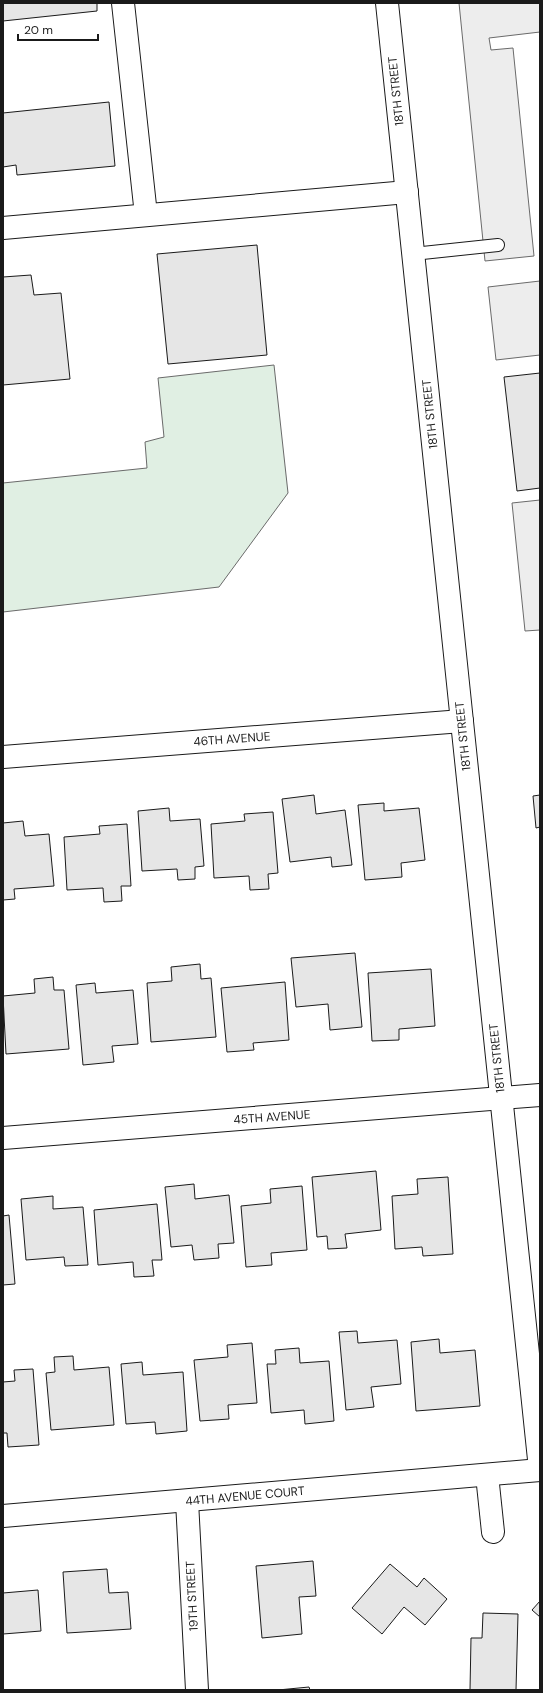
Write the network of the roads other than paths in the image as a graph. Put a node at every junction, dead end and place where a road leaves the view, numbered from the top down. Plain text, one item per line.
1 (124, 3) edge
2 (387, 3) edge
3 (407, 192) junction
4 (146, 215) junction
5 (3, 228) edge
6 (498, 245) dead end
7 (413, 254) junction
8 (462, 721) junction
9 (3, 757) edge
10 (540, 1095) edge
11 (501, 1099) junction
12 (3, 1138) edge
13 (540, 1470) edge
14 (487, 1476) junction
15 (187, 1501) junction
16 (3, 1516) edge
17 (493, 1532) dead end
18 (197, 1690) edge

1 - 4 street
2 - 3 street, 18TH STREET
3 - 4 street
3 - 7 street, 18TH STREET
4 - 5 street
6 - 7 lane
7 - 8 street, 18TH STREET
8 - 9 street, 46TH AVENUE
8 - 11 street, 18TH STREET
10 - 11 street, 45TH AVENUE
11 - 12 street, 45TH AVENUE
11 - 13 street, 18TH STREET
13 - 14 street, 44TH AVENUE COURT
14 - 15 street, 44TH AVENUE COURT
14 - 17 street
15 - 16 street, 44TH AVENUE COURT
15 - 18 street, 19TH STREET

